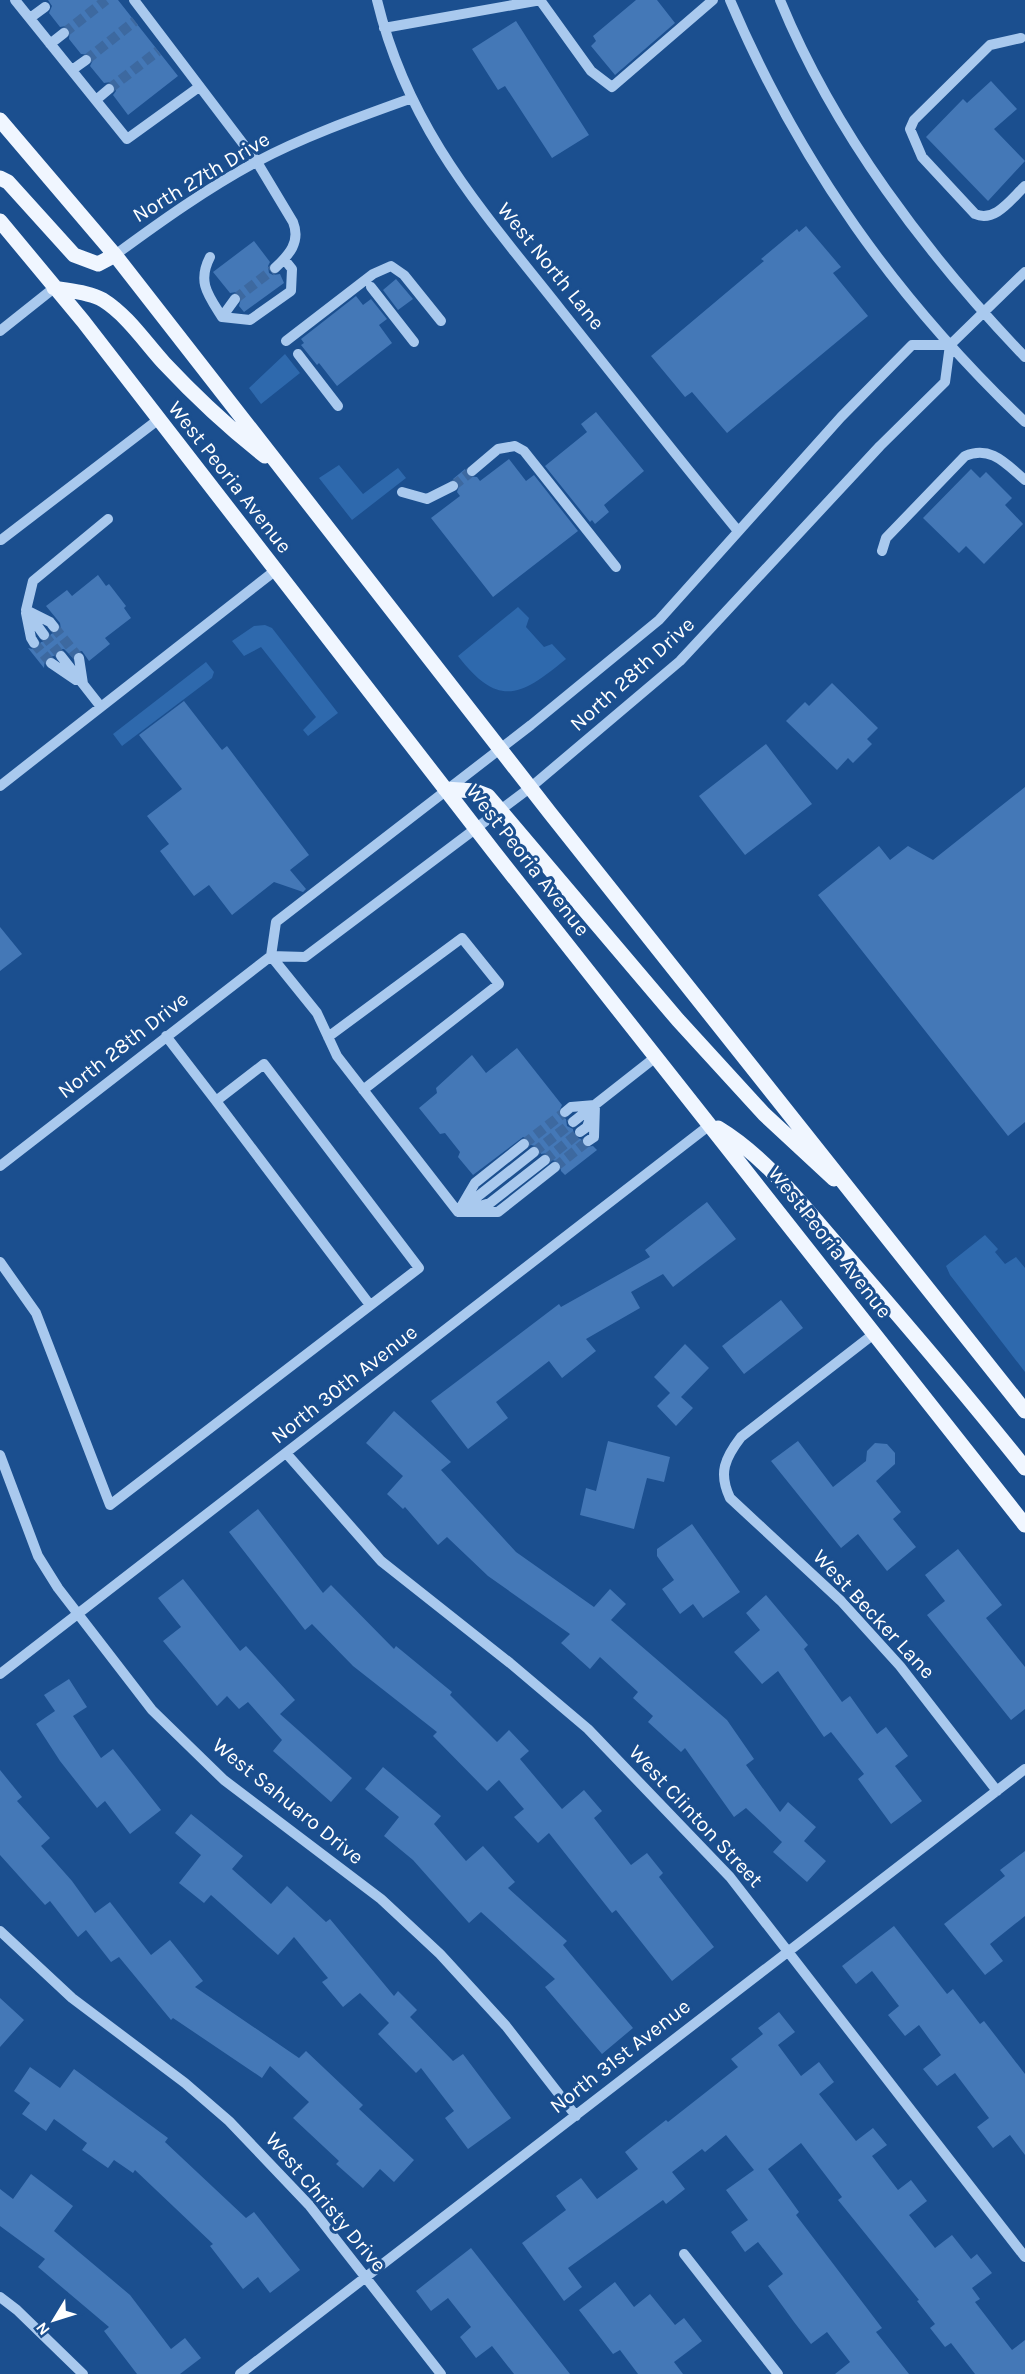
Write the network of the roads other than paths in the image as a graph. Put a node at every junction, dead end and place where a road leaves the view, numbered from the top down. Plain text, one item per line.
1 (15, 0) edge
2 (134, 0) edge
3 (377, 0) edge
4 (540, 0) edge
5 (714, 0) edge
6 (730, 0) edge
7 (780, 0) edge
8 (45, 7) dead end
9 (30, 18) junction
10 (384, 28) junction
11 (64, 33) tunnel mouth
12 (1021, 38) dead end
13 (50, 44) junction
14 (86, 60) tunnel mouth
15 (72, 70) junction
16 (199, 87) junction
17 (109, 89) tunnel mouth
18 (412, 98) junction
19 (96, 100) junction
20 (0, 120) edge
21 (257, 162) junction
22 (0, 178) edge
23 (1025, 186) edge
24 (0, 221) edge
25 (115, 255) junction
26 (210, 258) dead end
27 (284, 260) junction
28 (275, 268) tunnel mouth
29 (1025, 272) edge
30 (371, 287) dead end
31 (54, 288) junction
32 (235, 299) tunnel mouth
33 (984, 312) junction
34 (222, 317) junction
35 (441, 321) dead end
36 (0, 331) edge
37 (286, 341) dead end
38 (414, 342) dead end
39 (950, 345) junction
40 (298, 354) dead end
41 (1025, 357) edge
42 (338, 406) dead end
43 (159, 419) junction
44 (1025, 422) edge
45 (284, 471) junction
46 (472, 471) tunnel mouth
47 (1025, 480) edge
48 (453, 486) tunnel mouth
49 (402, 492) dead end
50 (108, 519) dead end
51 (738, 531) junction
52 (1, 540) edge
53 (882, 550) dead end
54 (616, 567) dead end
55 (276, 570) junction
56 (26, 610) junction
57 (54, 627) tunnel mouth
58 (44, 635) tunnel mouth
59 (34, 643) tunnel mouth
60 (61, 656) tunnel mouth
61 (79, 658) tunnel mouth
62 (51, 663) tunnel mouth
63 (83, 685) junction
64 (101, 707) junction
65 (500, 748) junction
66 (0, 786) edge
67 (531, 788) junction
68 (445, 789) junction
69 (501, 810) junction
70 (476, 829) junction
71 (271, 956) junction
72 (166, 1036) junction
73 (328, 1037) junction
74 (657, 1056) junction
75 (363, 1090) junction
76 (216, 1101) junction
77 (595, 1105) junction
78 (565, 1112) tunnel mouth
79 (573, 1122) tunnel mouth
80 (711, 1124) junction
81 (580, 1132) tunnel mouth
82 (588, 1141) tunnel mouth
83 (524, 1144) tunnel mouth
84 (534, 1152) tunnel mouth
85 (545, 1160) tunnel mouth
86 (0, 1166) edge
87 (555, 1167) tunnel mouth
88 (859, 1200) junction
89 (458, 1212) junction
90 (0, 1262) edge
91 (370, 1305) junction
92 (875, 1333) junction
93 (1025, 1411) edge
94 (286, 1453) junction
95 (0, 1455) edge
96 (1025, 1468) edge
97 (1025, 1525) edge
98 (78, 1615) junction
99 (0, 1674) edge
100 (1025, 1769) edge
101 (997, 1791) junction
102 (0, 1931) edge
103 (788, 1950) junction
104 (576, 2116) junction
105 (684, 2254) dead end
106 (1025, 2257) edge
107 (365, 2277) junction
108 (0, 2297) edge
109 (83, 2374) edge
110 (240, 2374) edge
111 (441, 2374) edge
112 (778, 2374) edge

1 - 9 street
2 - 16 street
3 - 10 street, West North Lane
4 - 5 street
4 - 10 street
6 - 39 street
7 - 33 street
8 - 9 street
9 - 13 street
10 - 18 street, West North Lane
11 - 13 street
12 - 23 street
13 - 15 street
14 - 15 street
15 - 19 street
16 - 19 street
16 - 21 street
17 - 19 street
18 - 21 street, North 27th Drive
18 - 51 street, West North Lane
20 - 25 main road
21 - 25 street, North 27th Drive
21 - 27 street
22 - 25 main road
24 - 31 main road, West Peoria Avenue
25 - 45 main road
26 - 34 street
27 - 28 street
27 - 34 street
29 - 33 street
30 - 38 street
31 - 36 street
31 - 43 main road, West Peoria Avenue
31 - 45 main road
32 - 34 street
33 - 39 street
33 - 41 street
35 - 37 street
39 - 44 street
39 - 51 street, North 28th Drive
39 - 67 street, North 28th Drive
40 - 42 street
43 - 52 street
43 - 55 main road, West Peoria Avenue
45 - 65 main road
46 - 54 street
47 - 53 street
48 - 49 street
50 - 56 street
51 - 65 street, North 28th Drive
55 - 64 street
55 - 68 main road, West Peoria Avenue
56 - 57 street
56 - 58 street
56 - 59 street
60 - 63 street
61 - 63 street
62 - 63 street
63 - 64 street
64 - 66 street
65 - 67 main road
65 - 68 street, North 28th Drive
67 - 69 street, North 28th Drive
67 - 88 main road
68 - 69 main road
68 - 70 main road, West Peoria Avenue
68 - 71 street, North 28th Drive
69 - 70 street, North 28th Drive
69 - 88 main road
70 - 71 street, North 28th Drive
70 - 74 main road, West Peoria Avenue
71 - 72 street, North 28th Drive
71 - 73 street
72 - 76 street
72 - 86 street, North 28th Drive
73 - 75 street
73 - 75 street
74 - 77 street
74 - 80 main road, West Peoria Avenue
75 - 89 street
76 - 91 street
76 - 91 street
77 - 78 street
77 - 79 street
77 - 81 street
77 - 82 street
80 - 92 main road, West Peoria Avenue
80 - 94 street, North 30th Avenue
80 - 96 main road
83 - 89 street
84 - 89 street
85 - 89 street
87 - 89 street
88 - 93 main road
90 - 91 street
92 - 97 main road, West Peoria Avenue
92 - 101 street, West Becker Lane
94 - 98 street, North 30th Avenue
94 - 103 street, West Clinton Street
95 - 98 street, West Sahuaro Drive
98 - 99 street, North 30th Avenue
98 - 104 street, West Sahuaro Drive
100 - 101 street, North 31st Avenue
101 - 103 street, North 31st Avenue
102 - 107 street, West Christy Drive
103 - 104 street, North 31st Avenue
103 - 106 street, West Clinton Street
104 - 107 street, North 31st Avenue
105 - 112 street
107 - 110 street, North 31st Avenue
107 - 111 street, West Christy Drive
108 - 109 street

